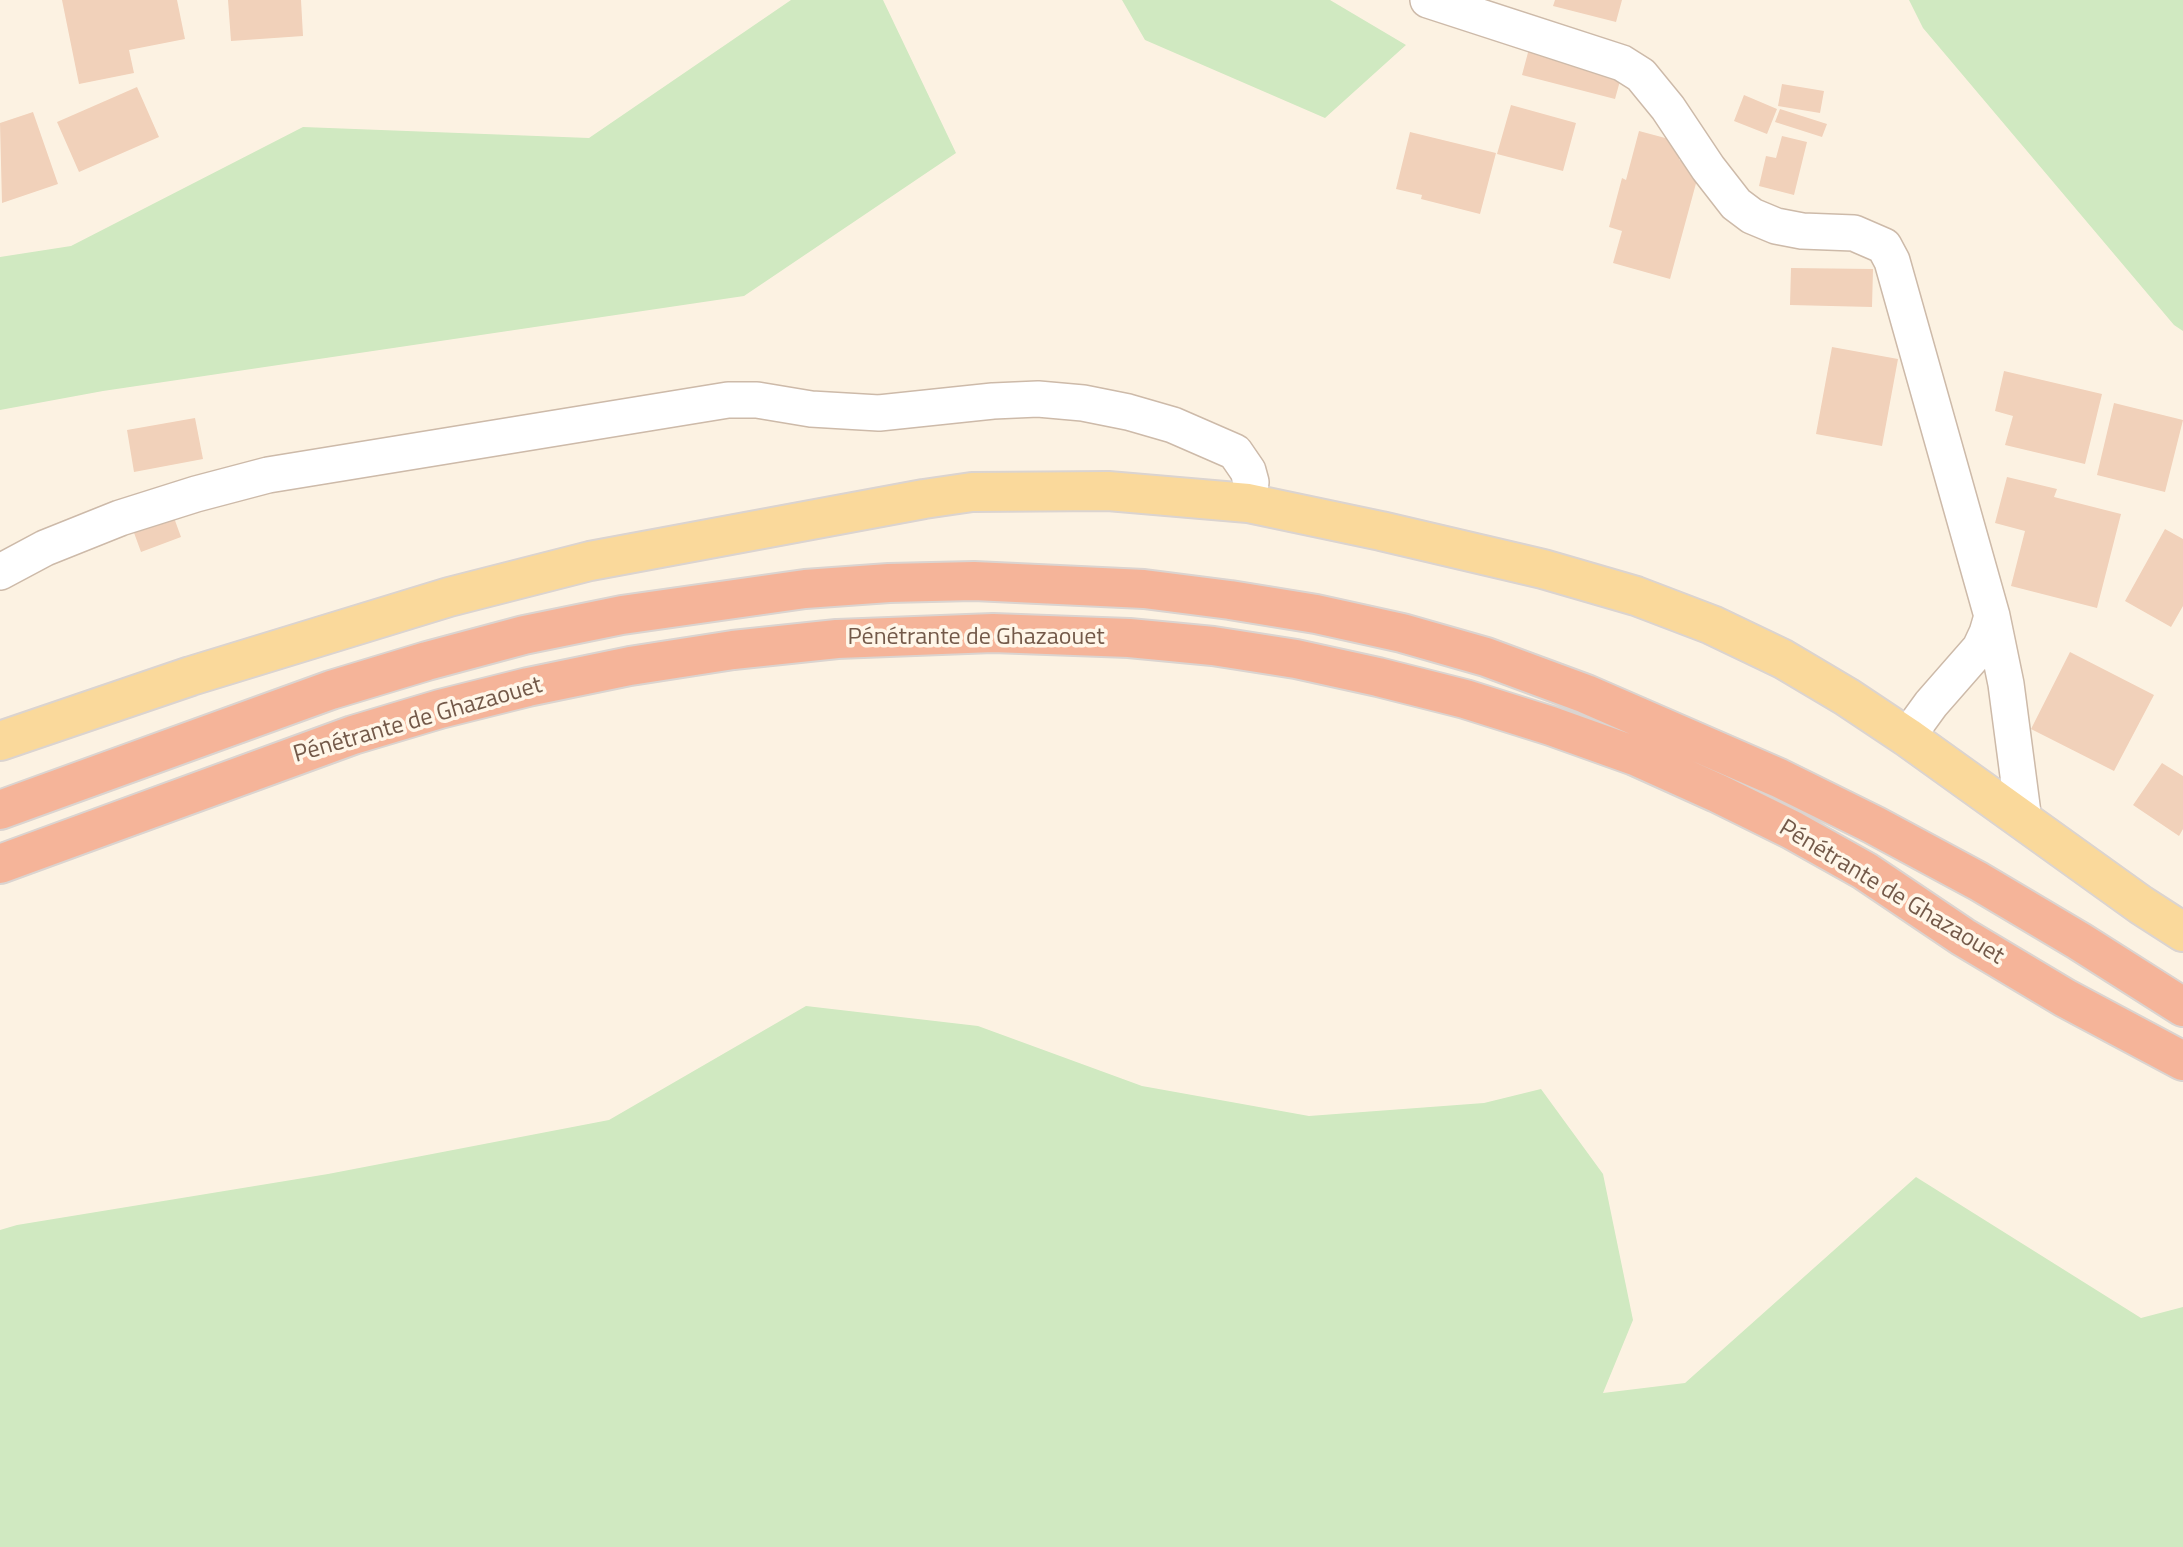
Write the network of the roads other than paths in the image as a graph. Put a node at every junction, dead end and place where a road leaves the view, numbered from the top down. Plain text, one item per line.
1 (1428, 0) edge
2 (1248, 503) junction
3 (0, 572) edge
4 (1992, 616) junction
5 (1907, 737) junction
6 (0, 741) edge
7 (0, 810) edge
8 (2024, 821) junction
9 (0, 864) edge
10 (2183, 932) edge
11 (2183, 1007) edge
12 (2183, 1061) edge

1 - 4 street
2 - 3 street
2 - 5 main road
2 - 6 main road
4 - 5 street
4 - 8 street
5 - 8 main road
7 - 11 highway, Pénétrante de Ghazaouet
8 - 10 main road
9 - 12 highway, Pénétrante de Ghazaouet

